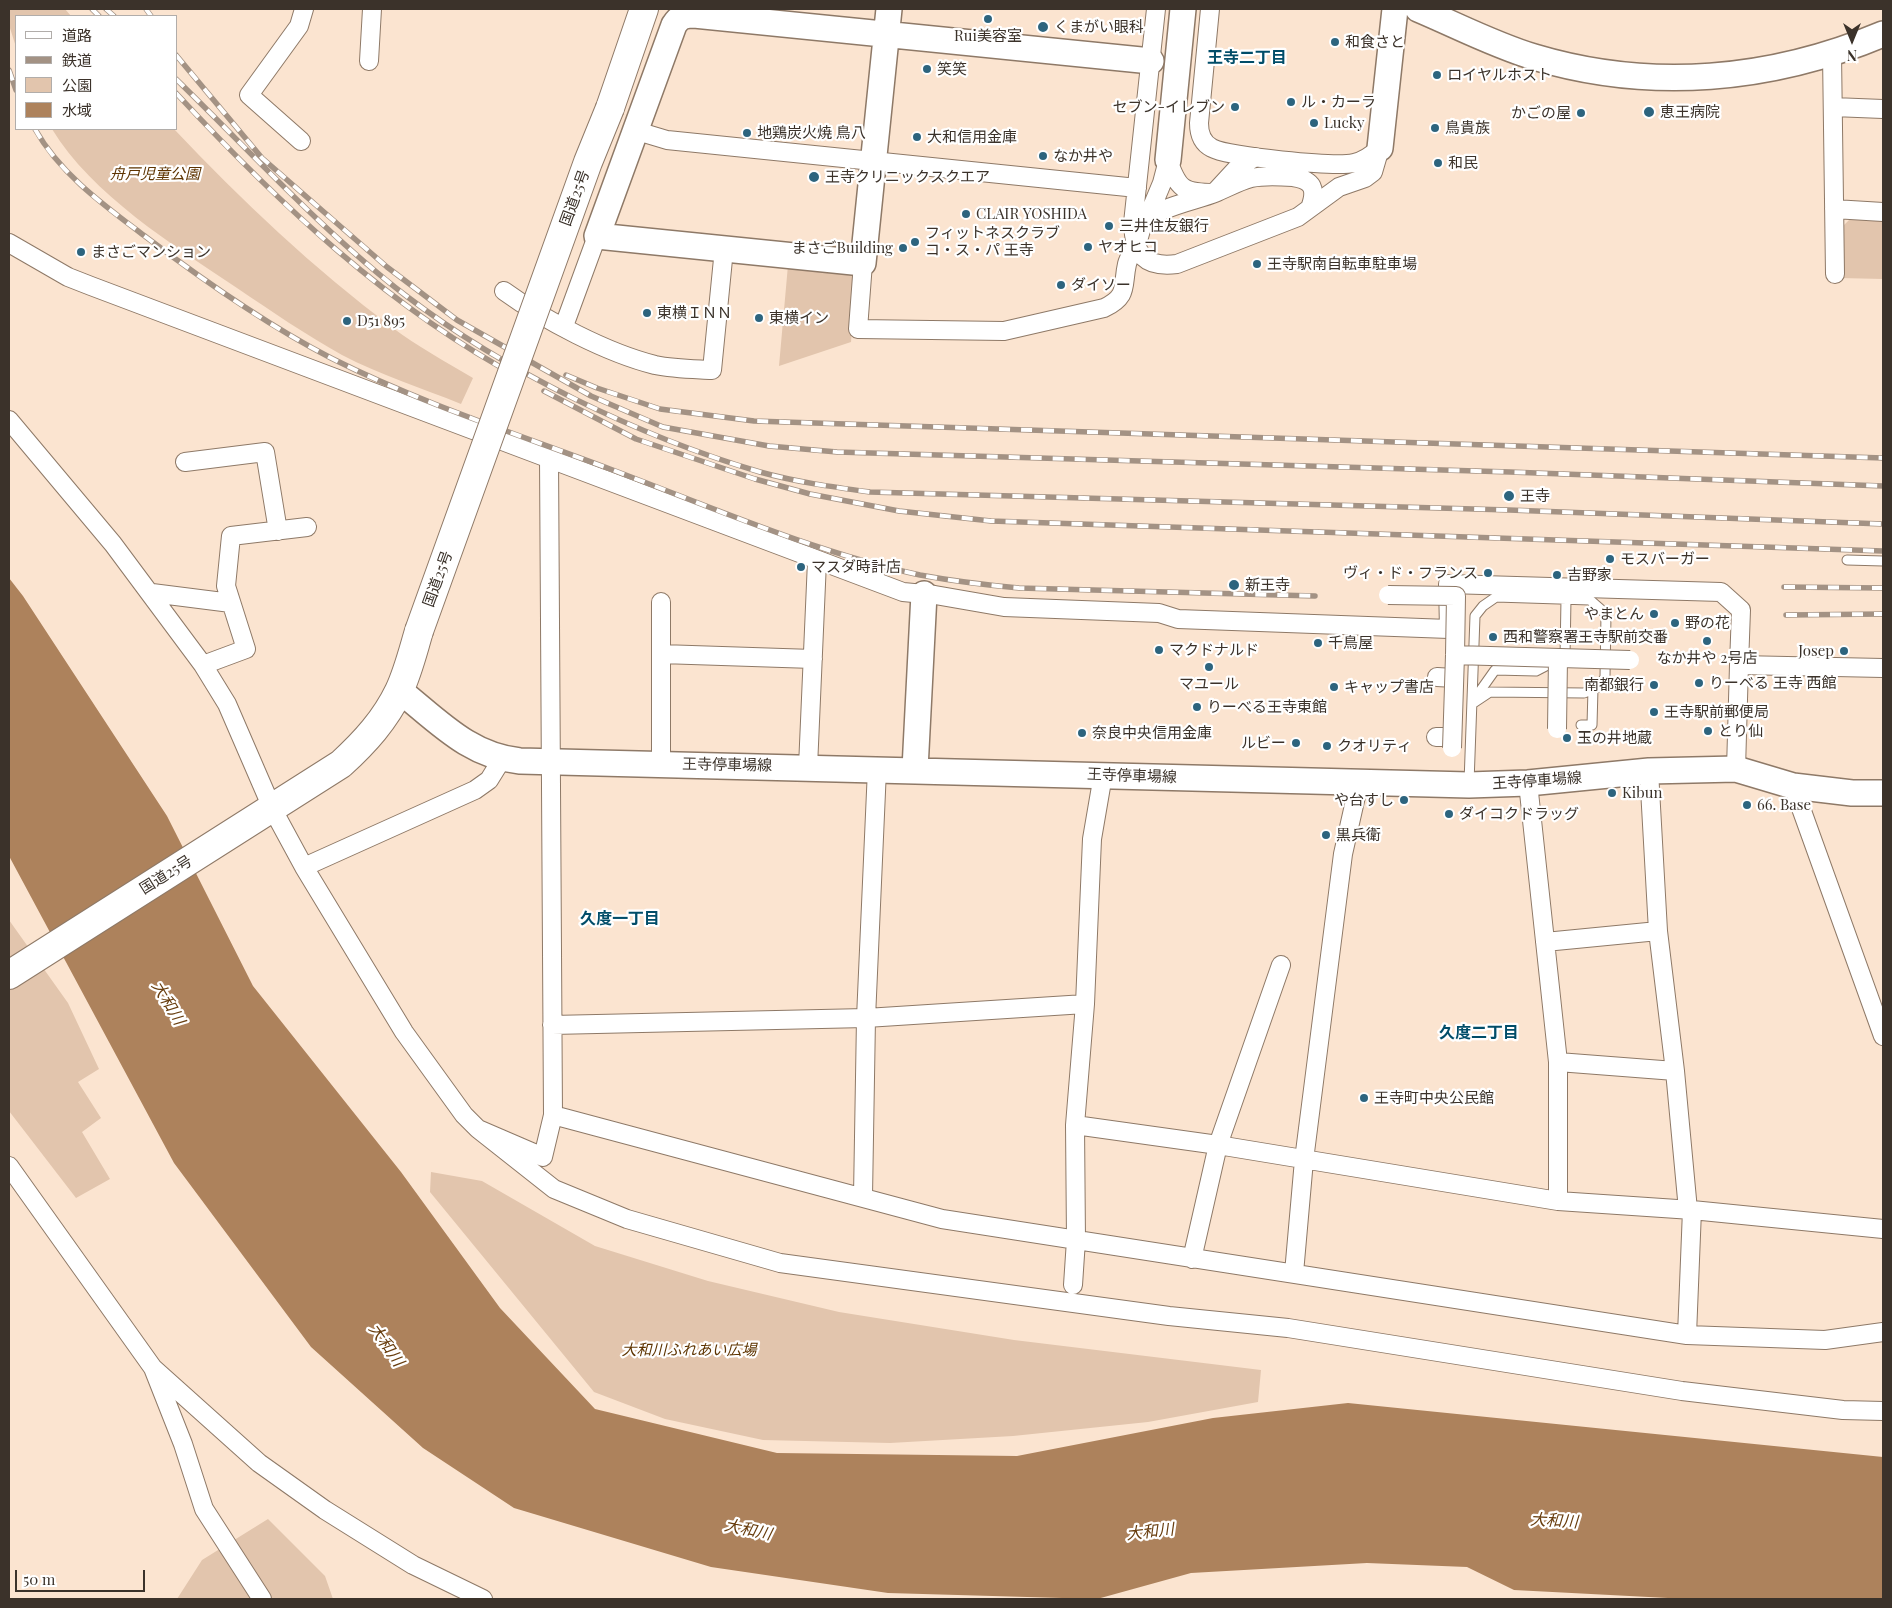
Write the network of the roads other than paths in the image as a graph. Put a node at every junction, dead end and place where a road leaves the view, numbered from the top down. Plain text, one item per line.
1 (304, 9) edge
2 (372, 9) edge
3 (644, 9) edge
4 (889, 9) edge
5 (1156, 9) edge
6 (1183, 9) edge
7 (1210, 9) edge
8 (1395, 9) edge
9 (1418, 9) edge
10 (1883, 34) edge
11 (886, 35) junction
12 (1832, 54) junction
13 (369, 61) dead end
14 (1151, 61) junction
15 (1833, 107) junction
16 (1883, 110) edge
17 (637, 131) junction
18 (301, 142) dead end
19 (1380, 148) junction
20 (1256, 157) junction
21 (1168, 160) junction
22 (874, 161) junction
23 (1312, 162) junction
24 (1137, 188) junction
25 (1214, 194) junction
26 (1327, 194) junction
27 (1310, 208) junction
28 (1834, 209) junction
29 (1883, 212) edge
30 (1147, 219) junction
31 (597, 236) junction
32 (9, 243) edge
33 (1137, 245) junction
34 (724, 249) junction
35 (863, 263) junction
36 (1836, 274) dead end
37 (504, 291) dead end
38 (564, 326) junction
39 (9, 420) edge
40 (549, 458) junction
41 (185, 462) dead end
42 (307, 527) dead end
43 (278, 531) junction
44 (1847, 560) dead end
45 (818, 561) junction
46 (1883, 561) edge
47 (152, 593) junction
48 (924, 594) junction
49 (1388, 595) dead end
50 (1566, 599) junction
51 (661, 602) dead end
52 (232, 603) junction
53 (661, 654) junction
54 (1454, 655) junction
55 (1558, 658) junction
56 (813, 659) junction
57 (1630, 660) dead end
58 (203, 665) junction
59 (1739, 665) junction
60 (1883, 668) edge
61 (400, 690) junction
62 (1593, 690) junction
63 (1472, 704) junction
64 (1581, 725) dead end
65 (1557, 729) dead end
66 (1447, 740) dead end
67 (502, 759) junction
68 (551, 762) junction
69 (661, 764) junction
70 (808, 767) junction
71 (1736, 768) junction
72 (877, 769) junction
73 (915, 769) junction
74 (1649, 771) junction
75 (1103, 775) junction
76 (1359, 783) junction
77 (1528, 783) junction
78 (1469, 786) junction
79 (1793, 786) junction
80 (1883, 793) edge
81 (266, 812) junction
82 (304, 867) junction
83 (1658, 932) junction
84 (1545, 942) junction
85 (1281, 965) dead end
86 (9, 975) edge
87 (1084, 1004) junction
88 (866, 1018) junction
89 (552, 1025) junction
90 (1883, 1036) edge
91 (1558, 1062) junction
92 (1675, 1071) junction
93 (552, 1115) junction
94 (1075, 1125) junction
95 (478, 1129) junction
96 (1218, 1145) junction
97 (1304, 1160) junction
98 (9, 1166) edge
99 (863, 1196) junction
100 (1558, 1201) junction
101 (1690, 1210) junction
102 (1883, 1229) edge
103 (1076, 1240) junction
104 (1192, 1259) junction
105 (1294, 1273) junction
106 (1073, 1285) dead end
107 (1883, 1332) edge
108 (1687, 1336) junction
109 (153, 1368) junction
110 (1883, 1411) edge
111 (262, 1599) edge
112 (483, 1599) edge

1 - 18 street
2 - 13 street
3 - 61 highway, 国道25号, bridge
4 - 11 street
5 - 14 street
6 - 21 street
7 - 20 street
8 - 19 street
9 - 12 street
10 - 12 street
11 - 14 street
11 - 17 street
11 - 22 street
12 - 15 street
14 - 24 street
15 - 16 street
15 - 28 street
17 - 22 street
17 - 31 street
19 - 23 street
19 - 26 street
20 - 23 street
20 - 25 street
21 - 25 street
21 - 30 street
22 - 24 street
22 - 35 street
23 - 26 street
24 - 33 street
25 - 27 street
25 - 30 street
26 - 27 street
27 - 33 street
28 - 29 street
28 - 36 street
30 - 33 street
31 - 34 street
31 - 38 street
32 - 40 street
33 - 35 street
34 - 35 street
34 - 38 street
37 - 38 street
39 - 47 street
40 - 45 street
40 - 68 street
41 - 43 street
42 - 43 street
43 - 52 street
44 - 46 lane
45 - 48 street
45 - 56 street
47 - 52 street
47 - 58 street
48 - 59 street
48 - 73 street
49 - 54 street, bridge
50 - 62 lane
50 - 63 lane
50 - 63 lane
51 - 53 street
52 - 58 street
53 - 56 street
53 - 69 street
54 - 55 street, bridge
54 - 66 street, bridge
55 - 57 street, bridge
55 - 65 street, bridge
56 - 70 street
58 - 81 street
59 - 60 street
59 - 71 street
61 - 67 street, 王寺停車場線
61 - 81 highway, 国道25号
62 - 63 lane
62 - 64 lane
63 - 78 lane
67 - 68 street, 王寺停車場線
67 - 82 street
68 - 69 street, 王寺停車場線
68 - 89 street
69 - 70 street, 王寺停車場線
70 - 72 street, 王寺停車場線
71 - 74 street, 王寺停車場線
71 - 79 street, 王寺停車場線
72 - 73 street, 王寺停車場線
72 - 88 street
73 - 75 street, 王寺停車場線
74 - 77 street, 王寺停車場線
74 - 83 street
75 - 76 street, 王寺停車場線
75 - 87 street
76 - 78 street, 王寺停車場線
76 - 97 street
77 - 78 street, 王寺停車場線
77 - 84 street
79 - 80 street, 王寺停車場線
79 - 90 street
81 - 82 street
81 - 86 highway, 国道25号
82 - 95 street
83 - 84 street
83 - 92 street
84 - 91 street
85 - 96 street
87 - 88 street
87 - 94 street
88 - 89 street
88 - 99 street
89 - 93 street
91 - 92 street
91 - 100 street
92 - 101 street
93 - 95 street
93 - 99 street
94 - 96 street
94 - 103 street
95 - 110 street
96 - 97 street
96 - 104 street
97 - 100 street
97 - 105 street
98 - 109 street
99 - 103 street
100 - 101 street
101 - 102 street
101 - 108 street
103 - 104 street
103 - 106 street
104 - 105 street
105 - 108 street
107 - 108 street
109 - 111 street
109 - 112 street

